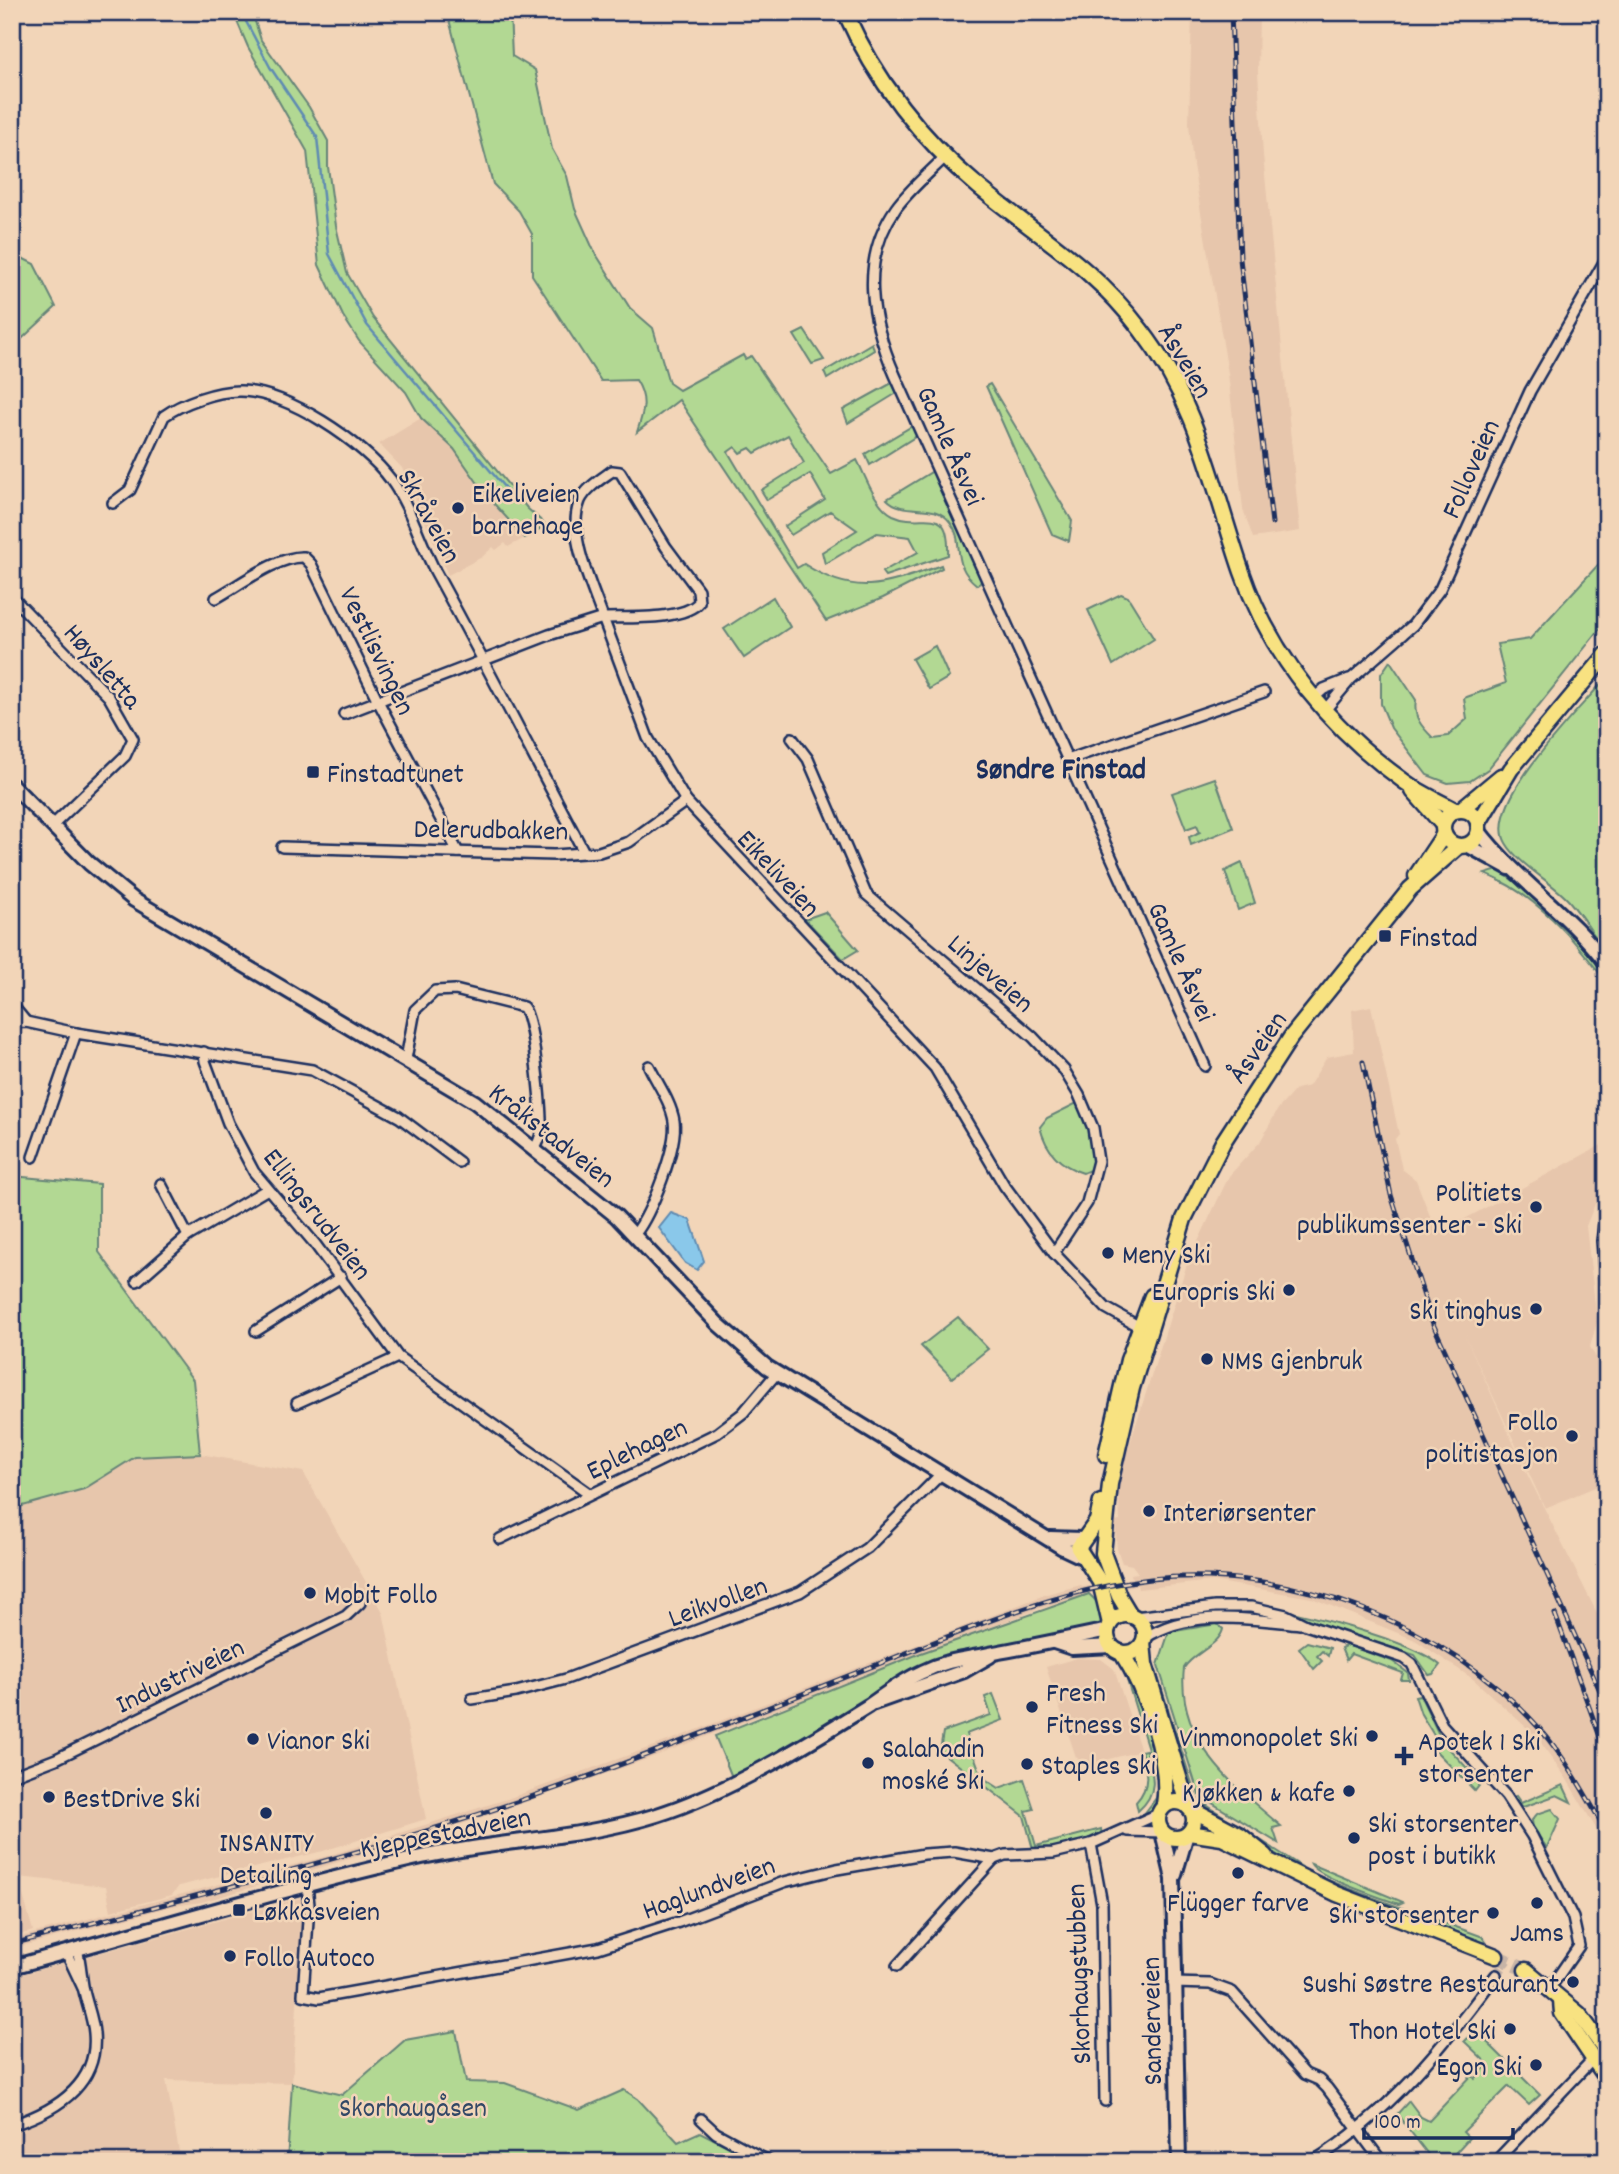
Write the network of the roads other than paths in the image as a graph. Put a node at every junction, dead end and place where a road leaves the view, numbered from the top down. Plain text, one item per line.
1 (845, 12) edge
2 (945, 157) junction
3 (1607, 257) edge
4 (113, 503) dead end
5 (12, 597) edge
6 (216, 598) dead end
7 (603, 618) junction
8 (1607, 654) edge
9 (484, 660) junction
10 (1351, 679) junction
11 (1264, 692) dead end
12 (1314, 698) junction
13 (378, 701) junction
14 (1325, 710) junction
15 (344, 714) dead end
16 (792, 738) dead end
17 (1070, 759) junction
18 (1511, 769) junction
19 (1408, 784) junction
20 (12, 785) edge
21 (685, 801) junction
22 (1458, 810) junction
23 (52, 826) junction
24 (1478, 827) junction
25 (1443, 829) junction
26 (1463, 845) junction
27 (282, 846) dead end
28 (458, 852) junction
29 (584, 852) junction
30 (1509, 868) junction
31 (1410, 889) junction
32 (1607, 964) edge
33 (12, 1005) edge
34 (26, 1022) junction
35 (12, 1023) edge
36 (76, 1033) junction
37 (204, 1052) junction
38 (406, 1059) junction
39 (649, 1066) dead end
40 (1205, 1066) dead end
41 (535, 1148) junction
42 (33, 1157) dead end
43 (460, 1162) dead end
44 (161, 1184) dead end
45 (266, 1190) junction
46 (1607, 1217) edge
47 (635, 1234) junction
48 (188, 1236) junction
49 (1054, 1253) junction
50 (341, 1277) junction
51 (1607, 1280) edge
52 (137, 1281) dead end
53 (1145, 1330) junction
54 (256, 1331) dead end
55 (1607, 1346) edge
56 (1607, 1356) edge
57 (398, 1357) junction
58 (776, 1374) junction
59 (297, 1403) dead end
60 (941, 1474) junction
61 (590, 1494) junction
62 (1050, 1538) junction
63 (1084, 1538) junction
64 (500, 1539) dead end
65 (1103, 1549) junction
66 (1084, 1558) junction
67 (360, 1603) dead end
68 (1133, 1617) junction
69 (1306, 1625) junction
70 (1109, 1627) junction
71 (1144, 1641) junction
72 (1054, 1642) junction
73 (1117, 1649) junction
74 (472, 1699) dead end
75 (12, 1776) edge
76 (1189, 1808) junction
77 (1161, 1810) junction
78 (1127, 1830) junction
79 (1162, 1832) junction
80 (1188, 1833) junction
81 (1091, 1844) junction
82 (994, 1859) junction
83 (1270, 1860) junction
84 (1173, 1879) junction
85 (307, 1885) junction
86 (72, 1951) junction
87 (1496, 1956) tunnel mouth
88 (897, 1966) dead end
89 (12, 1967) edge
90 (1526, 1970) tunnel mouth
91 (1496, 1975) tunnel mouth
92 (1173, 1983) junction
93 (1550, 1988) junction
94 (1600, 2056) edge
95 (1607, 2079) edge
96 (1105, 2102) dead end
97 (701, 2119) dead end
98 (12, 2125) edge
99 (1357, 2130) junction
100 (770, 2162) edge
101 (1179, 2162) edge
102 (1312, 2162) edge
103 (1382, 2162) edge
104 (1495, 2162) edge

1 - 2 main road, Åsveien
2 - 12 main road, Åsveien
2 - 17 street, Gamle Åsvei
3 - 10 street, Folloveien
4 - 9 street, Skråveien
5 - 23 street, Høysletta
6 - 13 street, Vestlisvingen
7 - 7 street, Eikeliveien
7 - 9 street
7 - 21 street, Eikeliveien
8 - 18 main road
9 - 13 street
9 - 29 street, Skråveien
10 - 12 street, Folloveien
10 - 14 street, Folloveien
11 - 17 street
12 - 14 main road, Åsveien
13 - 15 street
13 - 28 street, Vestlisvingen
14 - 19 main road, Åsveien
16 - 49 street, Linjeveien
17 - 40 street, Gamle Åsvei
18 - 22 main road
18 - 24 main road
19 - 22 main road, Åsveien
19 - 25 main road, Åsveien
20 - 23 main road, Kråkstadveien
21 - 29 street, Delerudbakken
21 - 49 street, Eikeliveien
22 - 24 main road
22 - 25 main road
23 - 38 main road, Kråkstadveien
24 - 26 main road
24 - 30 main road
25 - 26 main road
25 - 31 main road, Åsveien
26 - 30 main road
26 - 31 main road, Åsveien
27 - 28 street, Delerudbakken
28 - 29 street, Delerudbakken
30 - 32 main road
31 - 53 main road, Åsveien
33 - 34 street
34 - 35 street
34 - 36 street
36 - 37 street
36 - 42 street
37 - 43 street
37 - 45 street, Ellingsrudveien
38 - 41 main road, Kråkstadveien
38 - 41 street
39 - 47 street
41 - 47 main road, Kråkstadveien
44 - 48 street
45 - 48 street
45 - 50 street, Ellingsrudveien
46 - 51 main road
47 - 58 main road, Kråkstadveien
48 - 52 street
49 - 53 street, Eikeliveien
50 - 54 street
50 - 57 street, Ellingsrudveien
53 - 63 main road, Åsveien
53 - 65 main road, Åsveien
55 - 56 main road
57 - 59 street
57 - 61 street, Ellingsrudveien
58 - 60 main road, Kråkstadveien
58 - 61 street, Eplehagen
60 - 62 main road, Kråkstadveien
60 - 74 street, Leikvollen
61 - 64 street, Eplehagen
62 - 63 main road, Kråkstadveien
62 - 66 main road, Kråkstadveien
63 - 65 main road
63 - 66 main road
65 - 66 main road
65 - 68 main road
66 - 70 main road
67 - 75 street, Industriveien
68 - 69 street
68 - 70 main road
68 - 71 main road
69 - 71 street
69 - 93 street
70 - 72 main road, Kjeppestadveien
70 - 73 main road
71 - 73 main road
71 - 76 main road
72 - 73 main road, Kjeppestadveien
72 - 85 main road, Kjeppestadveien
73 - 77 main road
76 - 77 main road
76 - 80 main road
76 - 83 main road
77 - 78 street, Haglundveien
77 - 79 main road
78 - 79 street, Haglundveien
78 - 81 street, Haglundveien
79 - 80 main road
79 - 84 main road, Sanderveien
80 - 83 main road
80 - 84 main road, Sanderveien
81 - 82 street, Haglundveien
81 - 96 street, Skorhaugstubben
82 - 85 street, Haglundveien
82 - 88 street
83 - 87 main road
84 - 92 main road, Sanderveien
85 - 86 main road, Kjeppestadveien
86 - 89 main road, Kjeppestadveien
86 - 98 street
90 - 93 main road
91 - 99 street
92 - 99 street
92 - 101 main road, Sanderveien
93 - 94 main road
94 - 95 main road
94 - 104 street
97 - 100 street
99 - 102 street
99 - 103 street

